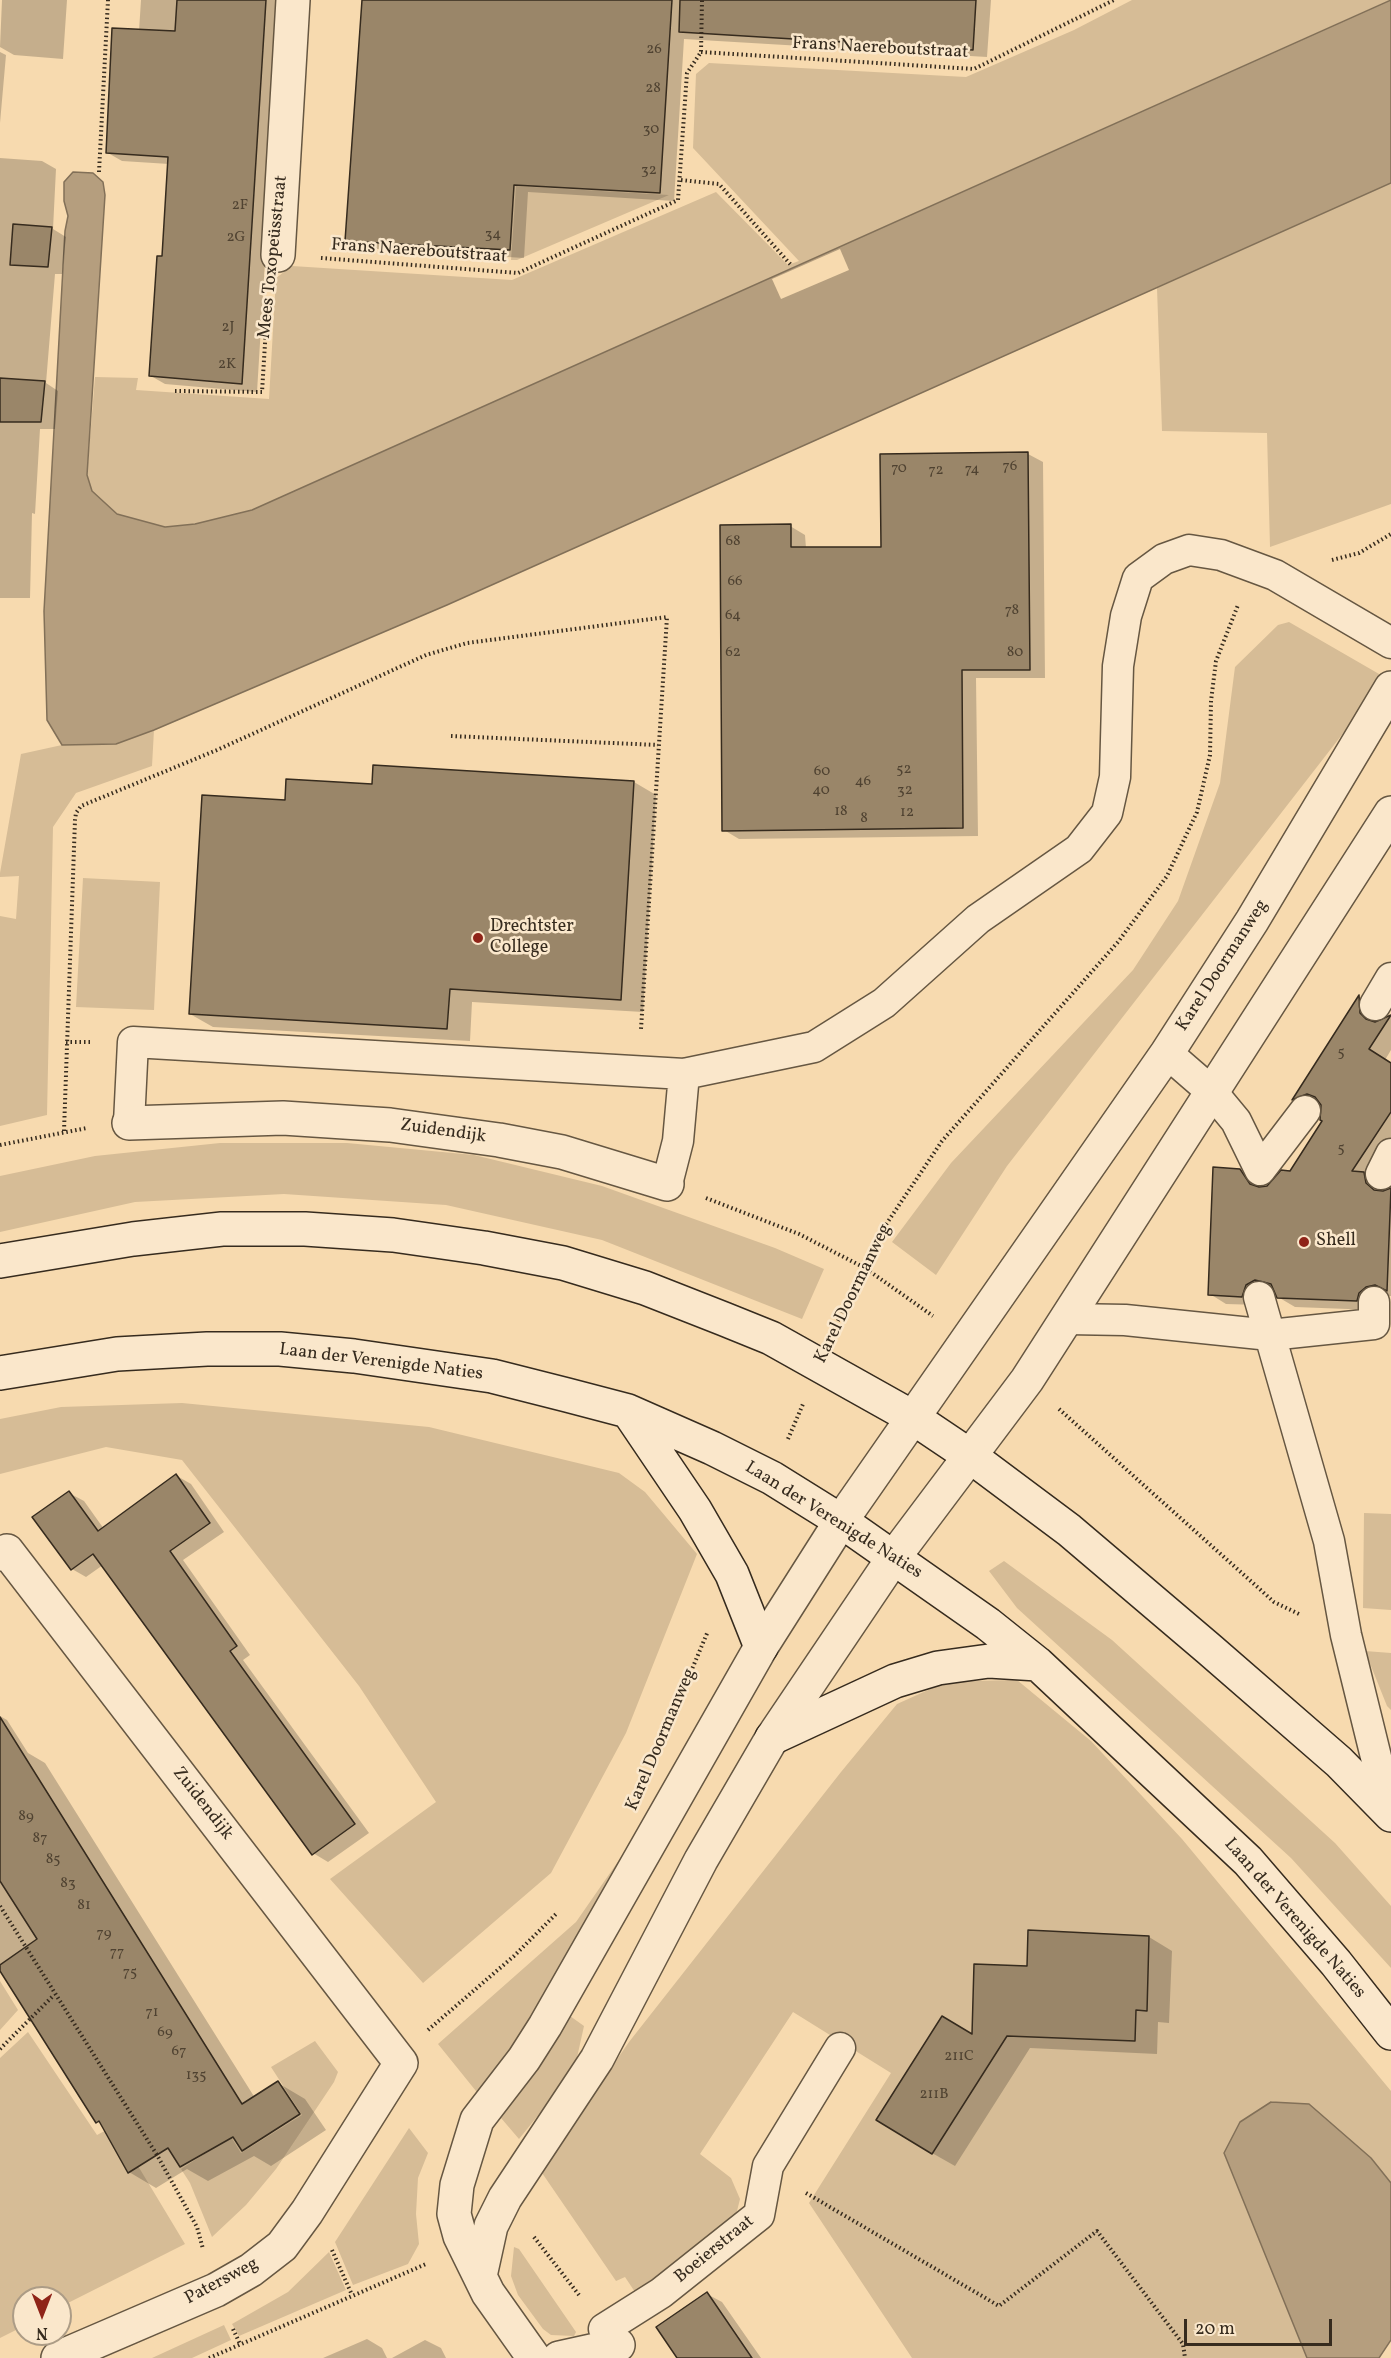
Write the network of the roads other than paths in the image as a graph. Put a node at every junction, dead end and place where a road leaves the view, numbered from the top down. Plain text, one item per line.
1 (293, 0) edge
2 (278, 255) road end
3 (1391, 643) edge
4 (1391, 688) edge
5 (1391, 813) edge
6 (1391, 978) edge
7 (1376, 1005) dead end
8 (1167, 1053) junction
9 (684, 1074) junction
10 (1212, 1092) junction
11 (1305, 1111) dead end
12 (129, 1123) joint
13 (667, 1184) joint
14 (0, 1262) edge
15 (1259, 1298) dead end
16 (1374, 1302) dead end
17 (1068, 1319) junction
18 (1270, 1335) junction
19 (0, 1373) edge
20 (628, 1411) junction
21 (912, 1417) junction
22 (970, 1456) junction
23 (841, 1521) junction
24 (0, 1554) edge
25 (894, 1557) junction
26 (761, 1647) junction
27 (1038, 1664) junction
28 (772, 1738) junction
29 (1390, 1815) edge
30 (1391, 2033) edge
31 (840, 2048) dead end
32 (401, 2063) joint
33 (480, 2276) junction
34 (617, 2344) edge
35 (58, 2358) edge
36 (534, 2358) edge
37 (559, 2358) edge

1 - 2 street, Mees Toxopeüsstraat
3 - 9 lane
4 - 8 street, Karel Doormanweg
5 - 10 street
6 - 7 lane
8 - 10 lane
8 - 21 street, Karel Doormanweg
9 - 12 lane
9 - 13 lane
10 - 11 lane
10 - 17 street
12 - 13 street, Zuidendijk
14 - 21 street
15 - 18 lane
16 - 18 lane
17 - 18 lane
17 - 22 street
18 - 29 lane
19 - 20 street, Laan der Verenigde Naties
20 - 23 street, Laan der Verenigde Naties
20 - 26 street
21 - 22 street
21 - 23 street, Karel Doormanweg
22 - 25 street
22 - 29 street
23 - 25 street, Laan der Verenigde Naties
23 - 26 street, Karel Doormanweg
24 - 32 street, Zuidendijk
25 - 27 street, Laan der Verenigde Naties
25 - 28 street
26 - 33 street, Karel Doormanweg
27 - 28 street
27 - 30 street, Laan der Verenigde Naties
28 - 33 street
31 - 34 lane, Boeierstraat
32 - 35 street, Patersweg
33 - 36 street
34 - 37 street

